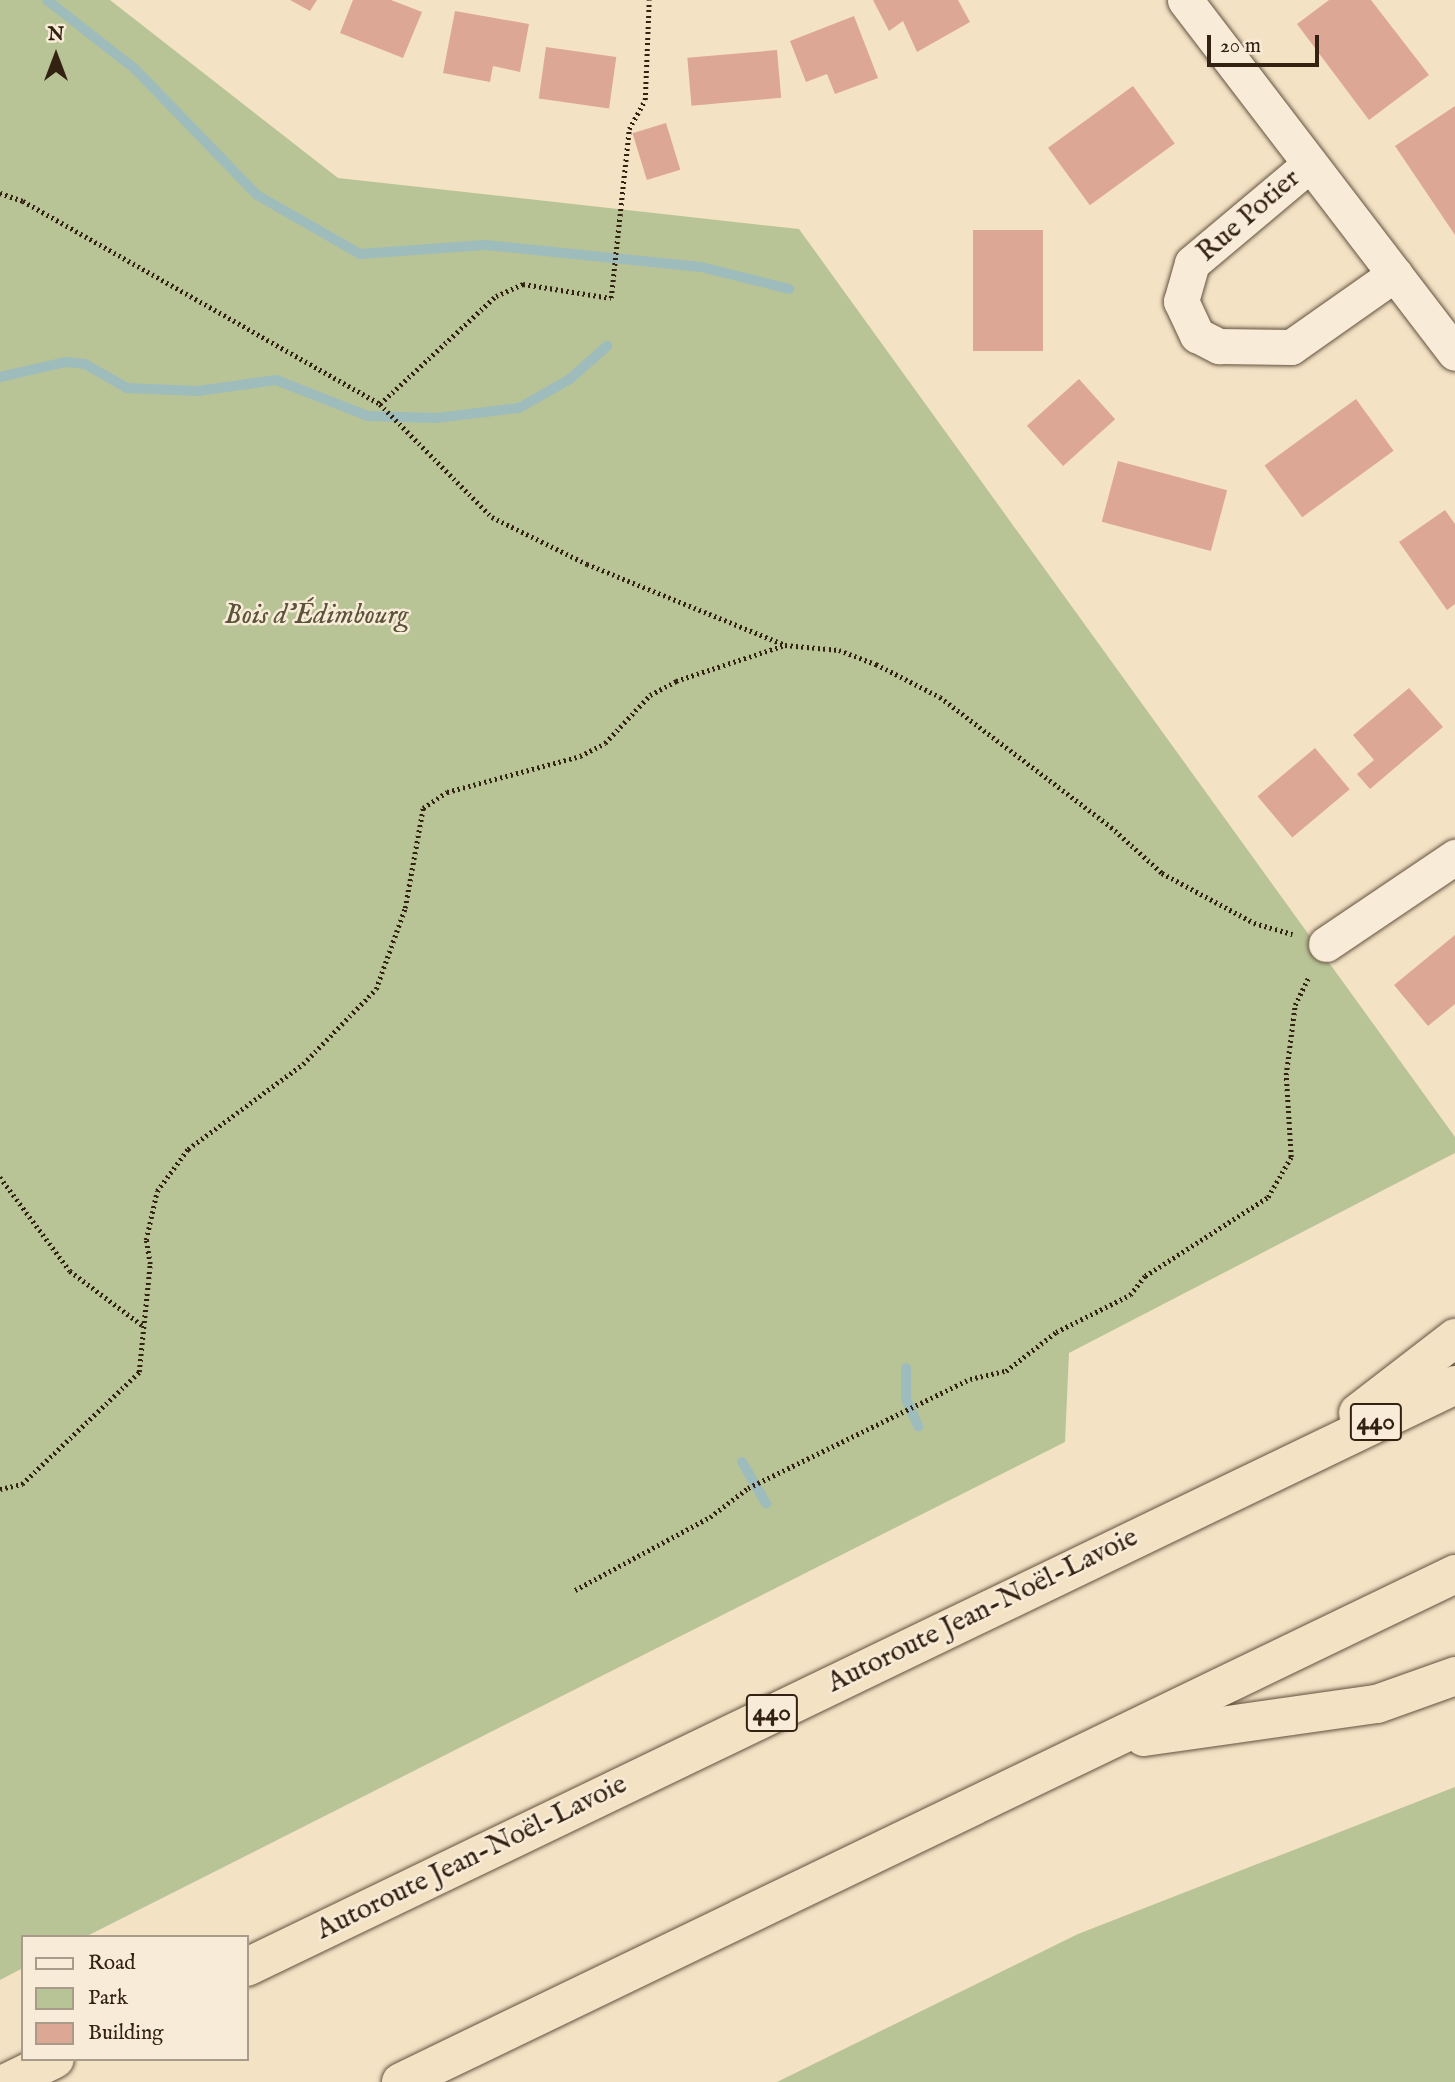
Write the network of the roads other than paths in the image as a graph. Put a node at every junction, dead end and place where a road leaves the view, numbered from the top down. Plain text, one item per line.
1 (1185, 0) edge
2 (1310, 164) junction
3 (1395, 274) junction
4 (1455, 353) edge
5 (1455, 857) edge
6 (1326, 944) road end
7 (1455, 1338) edge
8 (1455, 1385) edge
9 (1298, 1460) junction
10 (1455, 1574) edge
11 (1455, 1676) edge
12 (1107, 1742) junction
13 (248, 1967) edge
14 (51, 2061) edge
15 (8, 2082) edge
16 (401, 2082) edge

1 - 2 street, Rue Potier
2 - 3 street, Rue Potier
2 - 3 street, Rue Potier
3 - 4 street, Rue Potier
5 - 6 street
7 - 9 highway
8 - 9 highway, Autoroute Jean-Noël-Lavoie / 440
9 - 13 highway, Autoroute Jean-Noël-Lavoie / 440
10 - 12 highway
11 - 12 highway
12 - 16 highway
14 - 15 highway

